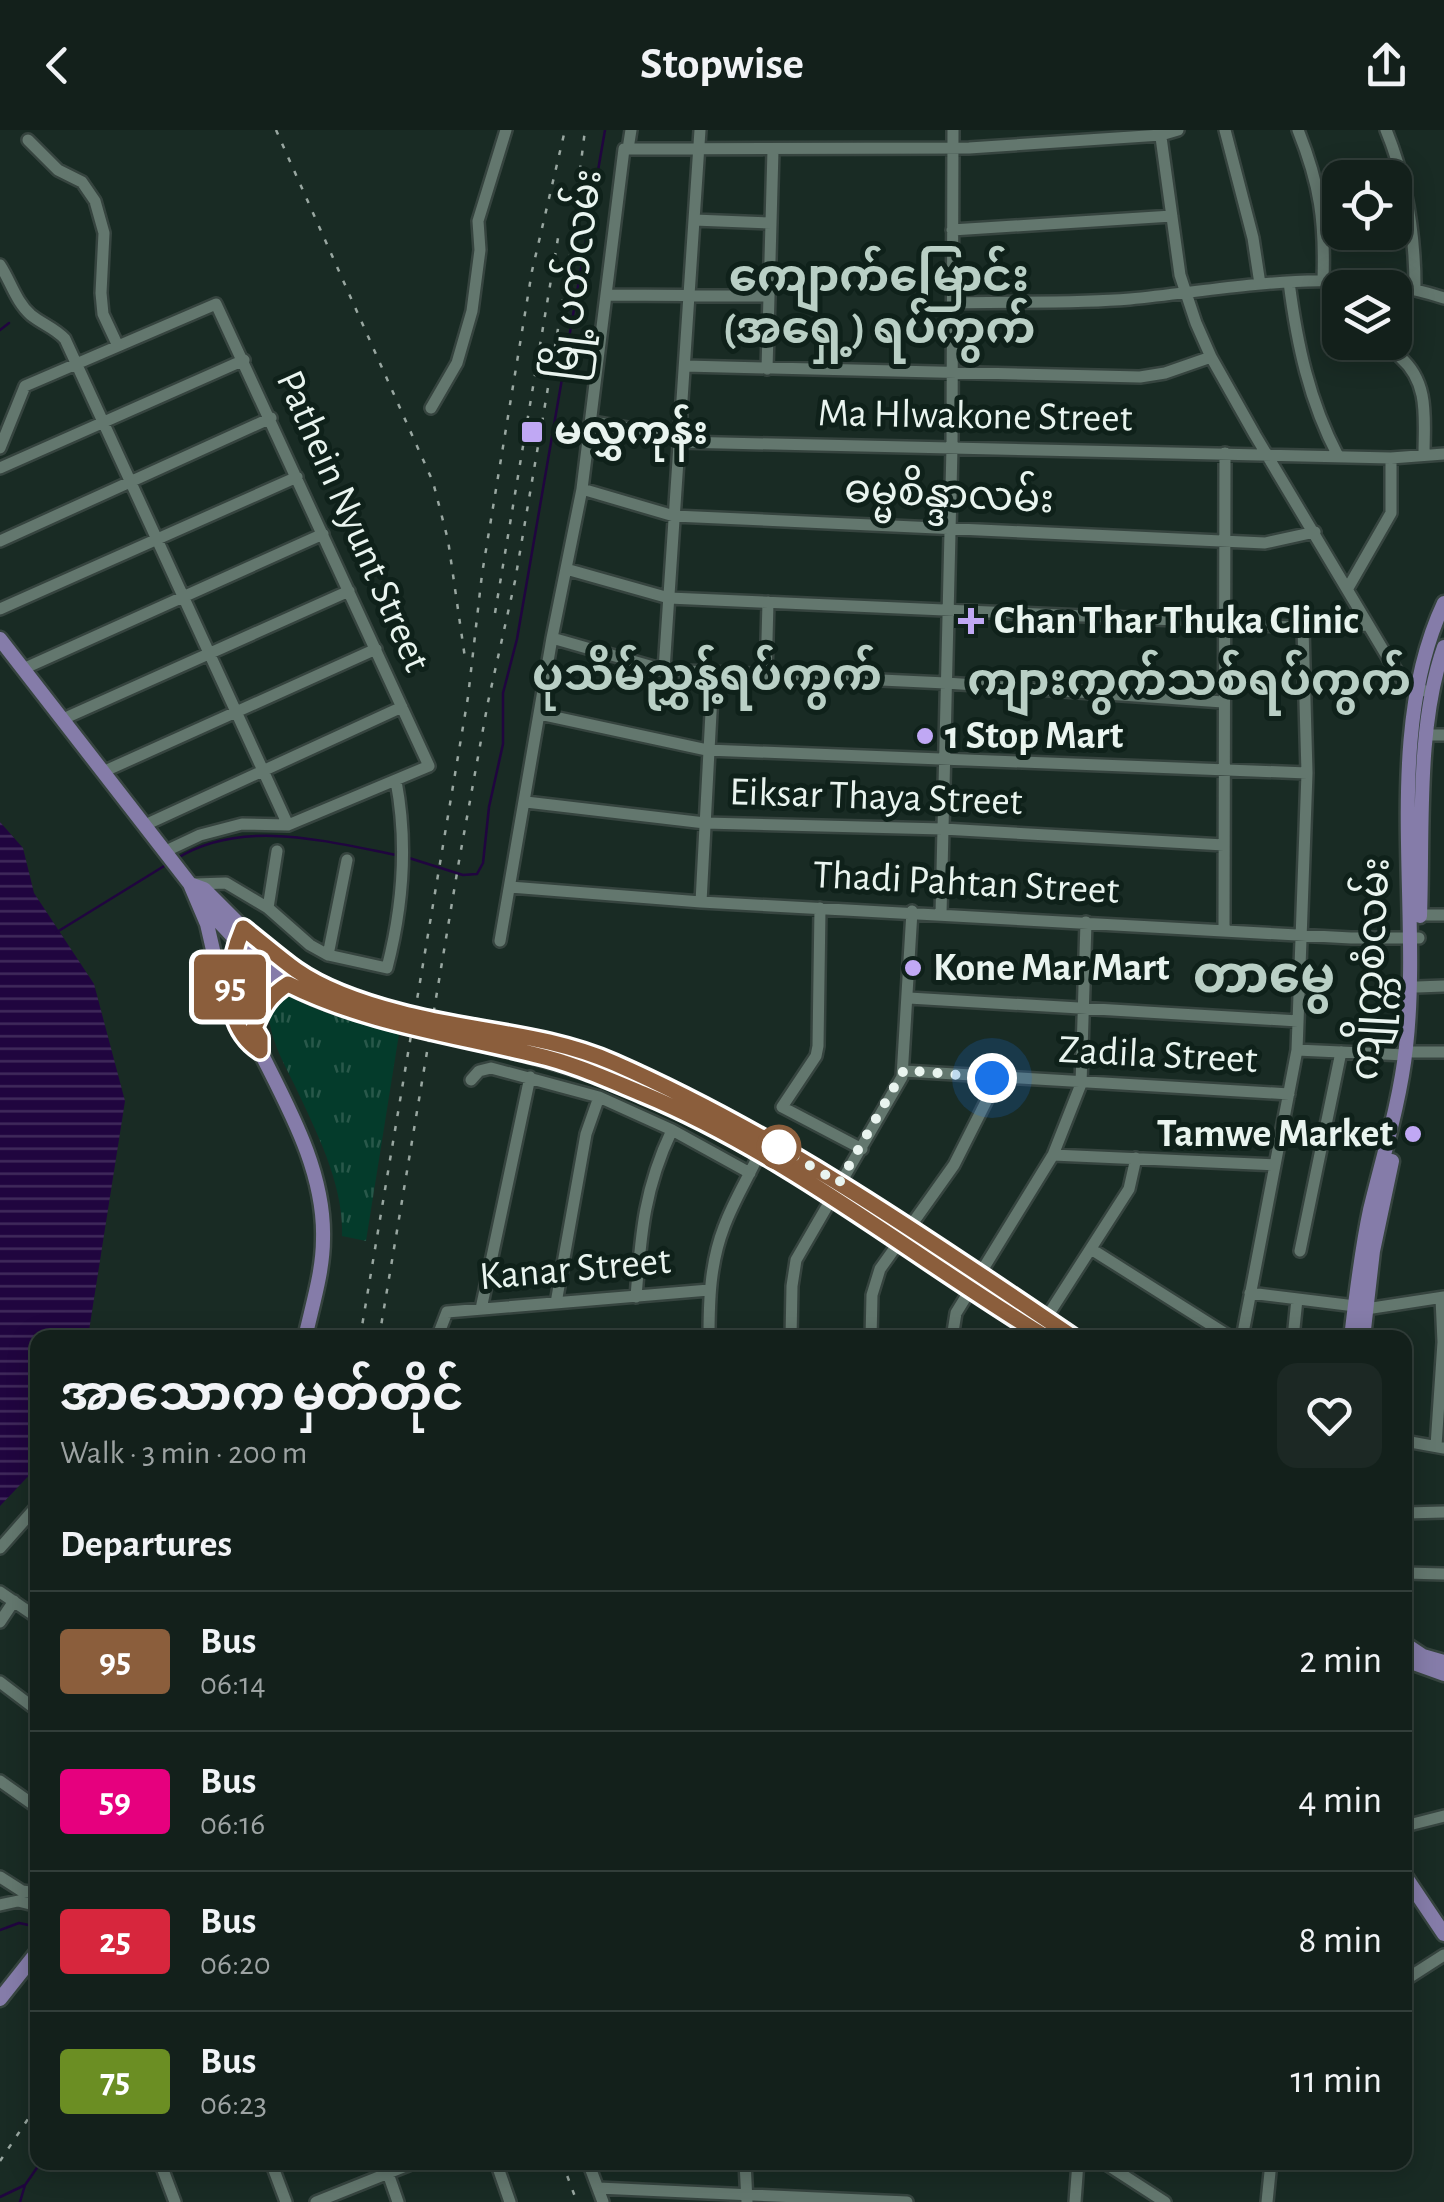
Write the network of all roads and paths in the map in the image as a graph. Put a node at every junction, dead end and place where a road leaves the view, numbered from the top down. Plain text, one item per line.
1 (506, 130) edge
2 (631, 130) edge
3 (700, 130) edge
4 (952, 130) edge
5 (1178, 130) edge
6 (1224, 130) edge
7 (1298, 130) edge
8 (1386, 130) edge
9 (1160, 132) edge
10 (28, 140) dead end
11 (952, 148) junction
12 (626, 150) junction
13 (698, 150) junction
14 (773, 150) junction
15 (1172, 216) junction
16 (694, 220) junction
17 (771, 223) junction
18 (952, 230) junction
19 (0, 265) edge
20 (1323, 270) edge
21 (1322, 280) edge
22 (1289, 282) junction
23 (1260, 284) junction
24 (1412, 288) edge
25 (1415, 288) junction
26 (1184, 292) junction
27 (606, 294) junction
28 (690, 296) junction
29 (769, 296) junction
30 (1444, 298) edge
31 (952, 303) junction
32 (117, 344) junction
33 (1211, 356) junction
34 (244, 360) junction
35 (1404, 360) edge
36 (76, 363) junction
37 (685, 366) junction
38 (767, 369) junction
39 (952, 373) junction
40 (432, 408) dead end
41 (271, 418) junction
42 (104, 420) junction
43 (592, 422) junction
44 (680, 439) junction
45 (952, 447) junction
46 (0, 448) edge
47 (1224, 453) junction
48 (1444, 454) edge
49 (1268, 455) junction
50 (1338, 456) junction
51 (1424, 456) junction
52 (1391, 458) junction
53 (0, 468) edge
54 (297, 476) junction
55 (131, 482) junction
56 (582, 488) junction
57 (674, 516) junction
58 (950, 527) junction
59 (1315, 532) junction
60 (323, 534) junction
61 (157, 539) junction
62 (0, 541) edge
63 (1224, 542) junction
64 (566, 569) junction
65 (1348, 588) junction
66 (349, 591) junction
67 (184, 597) junction
68 (668, 598) junction
69 (768, 602) junction
70 (1444, 603) edge
71 (0, 609) edge
72 (948, 610) junction
73 (1222, 622) junction
74 (1368, 626) junction
75 (1303, 628) junction
76 (552, 638) junction
77 (0, 639) edge
78 (1444, 647) edge
79 (376, 649) junction
80 (210, 653) junction
81 (23, 670) junction
82 (664, 670) junction
83 (714, 674) junction
84 (766, 676) junction
85 (946, 683) junction
86 (1425, 691) junction
87 (1223, 702) junction
88 (402, 707) junction
89 (236, 712) junction
90 (540, 714) junction
91 (63, 719) junction
92 (1426, 736) junction
93 (1444, 736) edge
94 (708, 750) junction
95 (945, 757) junction
96 (1224, 769) junction
97 (263, 770) junction
98 (105, 771) junction
99 (1307, 773) junction
100 (396, 781) junction
101 (526, 802) junction
102 (705, 824) junction
103 (145, 825) junction
104 (288, 825) junction
105 (943, 829) junction
106 (1224, 845) junction
107 (277, 851) dead end
108 (166, 852) junction
109 (347, 860) dead end
110 (190, 884) junction
111 (510, 887) junction
112 (198, 900) junction
113 (701, 902) junction
114 (268, 908) junction
115 (820, 908) junction
116 (912, 911) junction
117 (942, 914) junction
118 (1420, 915) junction
119 (1444, 916) edge
120 (1086, 922) junction
121 (1224, 930) junction
122 (1303, 935) junction
123 (1414, 938) junction
124 (245, 939) junction
125 (500, 941) dead end
126 (328, 955) junction
127 (288, 984) junction
128 (1417, 986) junction
129 (1444, 986) edge
130 (330, 996) junction
131 (909, 998) junction
132 (232, 1008) junction
133 (1085, 1008) junction
134 (1298, 1021) junction
135 (254, 1028) junction
136 (440, 1028) junction
137 (1297, 1050) junction
138 (260, 1051) junction
139 (1341, 1052) junction
140 (1444, 1052) edge
141 (1409, 1053) junction
142 (904, 1070) junction
143 (530, 1077) junction
144 (998, 1078) junction
145 (471, 1080) dead end
146 (1081, 1084) junction
147 (1289, 1094) junction
148 (599, 1097) junction
149 (672, 1130) junction
150 (862, 1149) junction
151 (759, 1154) junction
152 (1053, 1154) junction
153 (1136, 1158) junction
154 (1275, 1165) junction
155 (750, 1174) junction
156 (839, 1183) junction
157 (830, 1197) junction
158 (903, 1235) junction
159 (1091, 1249) junction
160 (1300, 1250) dead end
161 (975, 1282) junction
162 (709, 1290) junction
163 (1250, 1293) junction
164 (636, 1297) junction
165 (1442, 1298) edge
166 (1298, 1299) junction
167 (556, 1303) junction
168 (1360, 1308) junction
169 (481, 1310) junction
170 (1043, 1329) edge
171 (307, 1330) edge
172 (441, 1330) edge
173 (710, 1330) edge
174 (791, 1330) edge
175 (871, 1330) edge
176 (953, 1330) edge
177 (1219, 1330) edge
178 (1243, 1330) edge
179 (1294, 1330) edge
180 (1353, 1330) edge
181 (1362, 1330) edge
182 (1412, 1441) edge
183 (1440, 1447) edge
184 (1444, 1512) edge
185 (1412, 1513) edge
186 (30, 1518) edge
187 (0, 1548) edge
188 (1412, 1573) edge
189 (1444, 1574) edge
190 (0, 1592) edge
191 (14, 1602) junction
192 (30, 1613) edge
193 (0, 1622) edge
194 (1412, 1649) edge
195 (1444, 1662) edge
196 (1412, 1663) edge
197 (1444, 1674) edge
198 (0, 1682) edge
199 (30, 1705) edge
200 (0, 1781) edge
201 (30, 1802) edge
202 (1444, 1816) edge
203 (1412, 1824) edge
204 (0, 1876) edge
205 (1412, 1886) edge
206 (30, 1892) edge
207 (1412, 1900) edge
208 (30, 1904) edge
209 (0, 1905) edge
210 (1444, 1934) edge
211 (1444, 1944) edge
212 (1444, 1955) edge
213 (30, 1960) edge
214 (1412, 1976) edge
215 (0, 1999) edge
216 (163, 2170) edge
217 (274, 2170) edge
218 (382, 2170) edge
219 (387, 2170) edge
220 (499, 2170) edge
221 (591, 2170) edge
222 (745, 2170) edge
223 (1078, 2170) edge
224 (1115, 2170) edge
225 (1270, 2170) edge
226 (598, 2188) junction
227 (747, 2198) edge
228 (175, 2202) edge
229 (286, 2202) edge
230 (316, 2202) edge
231 (398, 2202) edge
232 (510, 2202) edge
233 (603, 2202) edge
234 (908, 2202) edge
235 (1076, 2202) edge
236 (1165, 2202) edge
237 (1267, 2202) edge

1 - 40 street
2 - 12 street, မြို့ပတ်လမ်း
3 - 13 street
4 - 11 street
5 - 9 street
6 - 23 street
7 - 20 street
8 - 25 street
9 - 11 street
9 - 15 street
10 - 32 street
11 - 14 street
11 - 18 street
12 - 13 street
12 - 27 street, မြို့ပတ်လမ်း
13 - 14 street
13 - 16 street
14 - 17 street
15 - 18 street
15 - 26 street
16 - 17 street
16 - 28 street
17 - 29 street
18 - 31 street
19 - 36 street
21 - 22 street
22 - 23 street
22 - 50 street
23 - 26 street
24 - 25 street
25 - 30 street
26 - 31 street
26 - 33 street
27 - 28 street
27 - 43 street, မြို့ပတ်လမ်း
28 - 29 street
28 - 37 street
29 - 38 street
31 - 39 street
32 - 34 street, Pathein Nyunt Street
32 - 36 street
33 - 39 street
33 - 49 street
34 - 41 street, Pathein Nyunt Street
34 - 42 street
35 - 51 street
36 - 42 street
36 - 46 street
37 - 38 street
37 - 44 street
38 - 39 street
39 - 45 street
41 - 54 street, Pathein Nyunt Street
41 - 55 street
42 - 53 street
42 - 55 street
43 - 44 street, Ma Hlwakone Street
43 - 56 street, မြို့ပတ်လမ်း
44 - 45 street, Ma Hlwakone Street
44 - 57 street
45 - 47 street, Ma Hlwakone Street
45 - 58 street
47 - 49 street, Ma Hlwakone Street
47 - 63 street
48 - 51 street, Ma Hlwakone Street
49 - 50 street, Ma Hlwakone Street
49 - 59 street
50 - 52 street, Ma Hlwakone Street
51 - 52 street, Ma Hlwakone Street
52 - 65 street
54 - 60 street, Pathein Nyunt Street
54 - 61 street
55 - 61 street
55 - 62 street
56 - 57 street, ဓမ္မစိန္ဒာလမ်း
56 - 64 street, မြို့ပတ်လမ်း
57 - 58 street, ဓမ္မစိန္ဒာလမ်း
57 - 68 street
58 - 63 street, ဓမ္မစိန္ဒာလမ်း
58 - 72 street
59 - 63 street, ဓမ္မစိန္ဒာလမ်း
59 - 65 street
60 - 66 street, Pathein Nyunt Street
60 - 67 street
61 - 67 street
61 - 71 street
63 - 73 street
64 - 68 street
64 - 76 street, မြို့ပတ်လမ်း
65 - 74 street
66 - 79 street, Pathein Nyunt Street
66 - 80 street
67 - 80 street
67 - 81 street
68 - 69 street
68 - 82 street
69 - 72 street
69 - 84 street
70 - 86 main road, ကျိုက္ကစံလမ်း
72 - 73 street
72 - 85 street
73 - 75 street
73 - 87 street
74 - 75 street
74 - 86 street
75 - 99 street
76 - 82 street
76 - 90 street, မြို့ပတ်လမ်း
77 - 81 main road
78 - 86 main road, ကျိုက္ကစံလမ်း
79 - 88 street, Pathein Nyunt Street
79 - 89 street
80 - 89 street
80 - 91 street
81 - 91 main road
82 - 83 street
83 - 84 street
83 - 94 street
84 - 85 street
85 - 87 street
85 - 95 street
86 - 92 main road, ကျိုက္ကစံလမ်း
86 - 123 main road, ကျိုက္ကစံလမ်း
87 - 96 street
88 - 97 street
88 - 100 street, Pathein Nyunt Street
89 - 97 street
89 - 98 street
90 - 94 street
90 - 101 street, မြို့ပတ်လမ်း
91 - 98 main road
92 - 93 street
92 - 118 main road, ကျိုက္ကစံလမ်း
94 - 95 street
94 - 102 street
95 - 96 street
95 - 105 street
96 - 99 street
96 - 106 street
97 - 103 street
97 - 104 street
98 - 103 main road
99 - 122 street
100 - 104 street
100 - 126 street
101 - 102 street, Eiksar Thaya Street
101 - 111 street, မြို့ပတ်လမ်း
102 - 105 street, Eiksar Thaya Street
102 - 113 street
103 - 108 main road
104 - 108 street
105 - 106 street, Eiksar Thaya Street
105 - 117 street
106 - 121 street
107 - 114 street
108 - 110 main road
109 - 126 street
110 - 112 main road
110 - 114 street
110 - 124 main road
111 - 113 street, Thadi Pahtan Street
111 - 125 street, မြို့ပတ်လမ်း
112 - 124 main road
112 - 132 main road
113 - 115 street, Thadi Pahtan Street
114 - 126 street
115 - 116 street, Thadi Pahtan Street
115 - 150 street
116 - 117 street, Thadi Pahtan Street
116 - 131 street
117 - 120 street, Thadi Pahtan Street
118 - 119 street
118 - 123 main road, ကျိုက္ကစံလမ်း
120 - 121 street, Thadi Pahtan Street
120 - 133 street
121 - 122 street, Thadi Pahtan Street
122 - 123 street, Thadi Pahtan Street
122 - 134 street
123 - 128 main road, ကျိုက္ကစံလမ်း
123 - 141 main road, ကျိုက္ကစံလမ်း
124 - 127 main road
124 - 130 main road
124 - 132 main road
124 - 135 main road
127 - 130 main road
127 - 135 main road
128 - 129 street
128 - 141 main road, ကျိုက္ကစံလမ်း
130 - 136 main road, bridge
131 - 133 street
131 - 142 street
132 - 138 main road
133 - 134 street
133 - 146 street
134 - 137 street
135 - 138 main road
136 - 151 main road
136 - 156 main road
137 - 139 street
137 - 147 street
138 - 171 main road
139 - 141 street
139 - 160 street
140 - 141 street
141 - 168 main road, ကျိုက္ကစံလမ်း
142 - 144 street, Zadila Street
142 - 150 street
143 - 145 street
143 - 148 street
143 - 169 street
144 - 146 street, Zadila Street
144 - 158 street
146 - 147 street, Zadila Street
146 - 152 street
147 - 154 street
148 - 149 street
148 - 167 street
149 - 155 street
149 - 164 street
150 - 156 street
151 - 155 street
151 - 157 main road
152 - 153 street
152 - 161 street
153 - 154 street
153 - 159 street
154 - 163 street
155 - 162 street
156 - 157 street
156 - 158 main road
157 - 158 main road
157 - 174 street
158 - 161 main road
158 - 175 street
159 - 170 street
159 - 177 street
161 - 170 main road
161 - 176 street
162 - 164 street, Kanar Street
162 - 173 street
163 - 166 street
163 - 178 street
164 - 167 street, Kanar Street
165 - 168 street
165 - 183 street
166 - 168 street
166 - 179 street
167 - 169 street, Kanar Street
168 - 180 main road, ကျိုက္ကစံလမ်း
168 - 181 main road, ကျိုက္ကစံလမ်း
169 - 172 street, Kanar Street
182 - 183 street
184 - 185 street
186 - 187 street
188 - 189 street
190 - 191 street
191 - 192 street
191 - 193 street
194 - 195 main road
196 - 197 main road
198 - 199 street
200 - 201 street
202 - 203 street
204 - 206 street
205 - 210 main road
207 - 211 main road
208 - 209 street
212 - 214 street
213 - 215 main road
216 - 228 street
217 - 229 street
218 - 230 street
219 - 231 street
220 - 232 street
221 - 226 street
222 - 227 street
223 - 235 street
224 - 236 street
225 - 237 street
226 - 227 street
226 - 233 street
227 - 234 street

